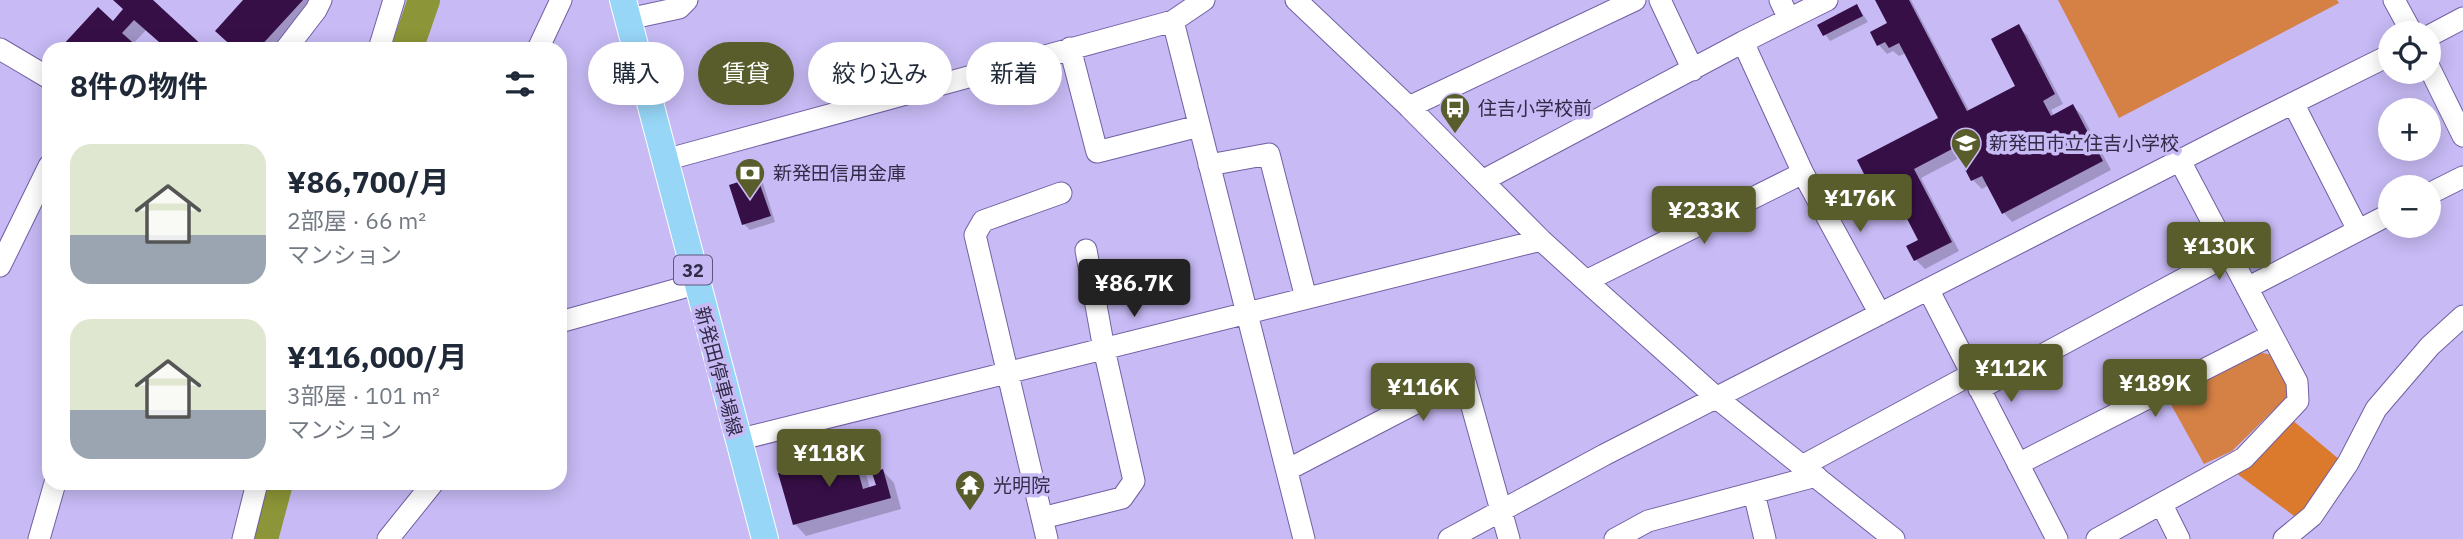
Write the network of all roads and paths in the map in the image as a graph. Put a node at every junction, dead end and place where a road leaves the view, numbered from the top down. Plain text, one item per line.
1 (321, 0) edge
2 (394, 0) edge
3 (561, 0) edge
4 (687, 0) edge
5 (1204, 0) edge
6 (1296, 0) edge
7 (1635, 0) edge
8 (1660, 0) edge
9 (1827, 0) edge
10 (2394, 0) edge
11 (626, 9) edge
12 (1784, 9) edge
13 (2463, 18) edge
14 (1173, 21) junction
15 (2405, 21) edge
16 (2441, 30) edge
17 (291, 42) edge
18 (381, 42) edge
19 (541, 42) edge
20 (1743, 42) junction
21 (1069, 47) junction
22 (0, 50) edge
23 (2378, 61) edge
24 (1693, 70) junction
25 (42, 74) edge
26 (2437, 84) edge
27 (2294, 103) junction
28 (1409, 107) junction
29 (1199, 126) junction
30 (2463, 136) edge
31 (665, 160) junction
32 (2180, 161) junction
33 (1209, 165) junction
34 (1803, 173) junction
35 (2463, 177) edge
36 (42, 180) edge
37 (1484, 180) junction
38 (2441, 188) edge
39 (1060, 193) dead end
40 (2378, 220) edge
41 (2358, 230) junction
42 (1541, 240) junction
43 (1086, 250) dead end
44 (2228, 255) junction
45 (0, 266) edge
46 (1586, 281) junction
47 (696, 284) junction
48 (2247, 288) junction
49 (1928, 289) junction
50 (1306, 298) junction
51 (1246, 313) junction
52 (1880, 314) junction
53 (2463, 316) edge
54 (567, 320) edge
55 (2272, 335) junction
56 (1104, 349) junction
57 (1007, 373) junction
58 (1976, 381) junction
59 (1717, 398) junction
60 (737, 440) junction
61 (2018, 464) junction
62 (1287, 470) junction
63 (1809, 471) junction
64 (53, 490) edge
65 (255, 490) edge
66 (427, 490) edge
67 (1754, 493) junction
68 (2162, 505) junction
69 (1502, 510) junction
70 (1042, 518) junction
71 (38, 539) edge
72 (243, 539) edge
73 (388, 539) edge
74 (765, 539) edge
75 (1047, 539) edge
76 (1304, 539) edge
77 (1450, 539) edge
78 (1509, 539) edge
79 (1615, 539) edge
80 (1765, 539) edge
81 (1894, 539) edge
82 (2057, 539) edge
83 (2097, 539) edge
84 (2179, 539) edge
85 (2284, 539) edge

1 - 17 street
2 - 18 street
3 - 19 street
4 - 11 street
5 - 14 street
6 - 28 street
7 - 28 street
8 - 24 street
9 - 12 street
10 - 15 street
11 - 31 main road, 新発田停車場線 / 32
12 - 20 street
13 - 16 street
14 - 21 street
14 - 29 street
20 - 24 street
20 - 34 street
21 - 29 street
21 - 31 street
22 - 25 street
23 - 27 street
24 - 37 street
26 - 30 street
27 - 32 street
27 - 41 street
28 - 37 street
29 - 33 street
31 - 47 main road, 新発田停車場線 / 32
32 - 44 street
32 - 49 street
33 - 50 street
33 - 51 street
34 - 46 street
34 - 52 street
35 - 38 street
36 - 45 street
37 - 42 street
39 - 57 street
40 - 41 street
41 - 48 street
42 - 46 street
42 - 50 street
43 - 56 street
44 - 48 street
44 - 58 street
46 - 59 street
47 - 54 street
47 - 60 main road, 新発田停車場線 / 32
48 - 55 street
49 - 52 street
49 - 58 street
50 - 51 street
51 - 56 street
51 - 62 street
52 - 59 street
53 - 85 street
55 - 61 street
55 - 68 street
56 - 57 street
56 - 70 street
57 - 60 street
57 - 70 street
58 - 61 street
58 - 63 street
59 - 63 street
59 - 69 street
60 - 74 main road, 新発田停車場線 / 32
61 - 82 street
62 - 69 street
62 - 76 street
63 - 67 street
63 - 81 street
64 - 71 street
65 - 72 street
66 - 73 street
67 - 79 street
67 - 80 street
68 - 83 street
68 - 84 street
69 - 77 street
69 - 78 street
70 - 75 street

